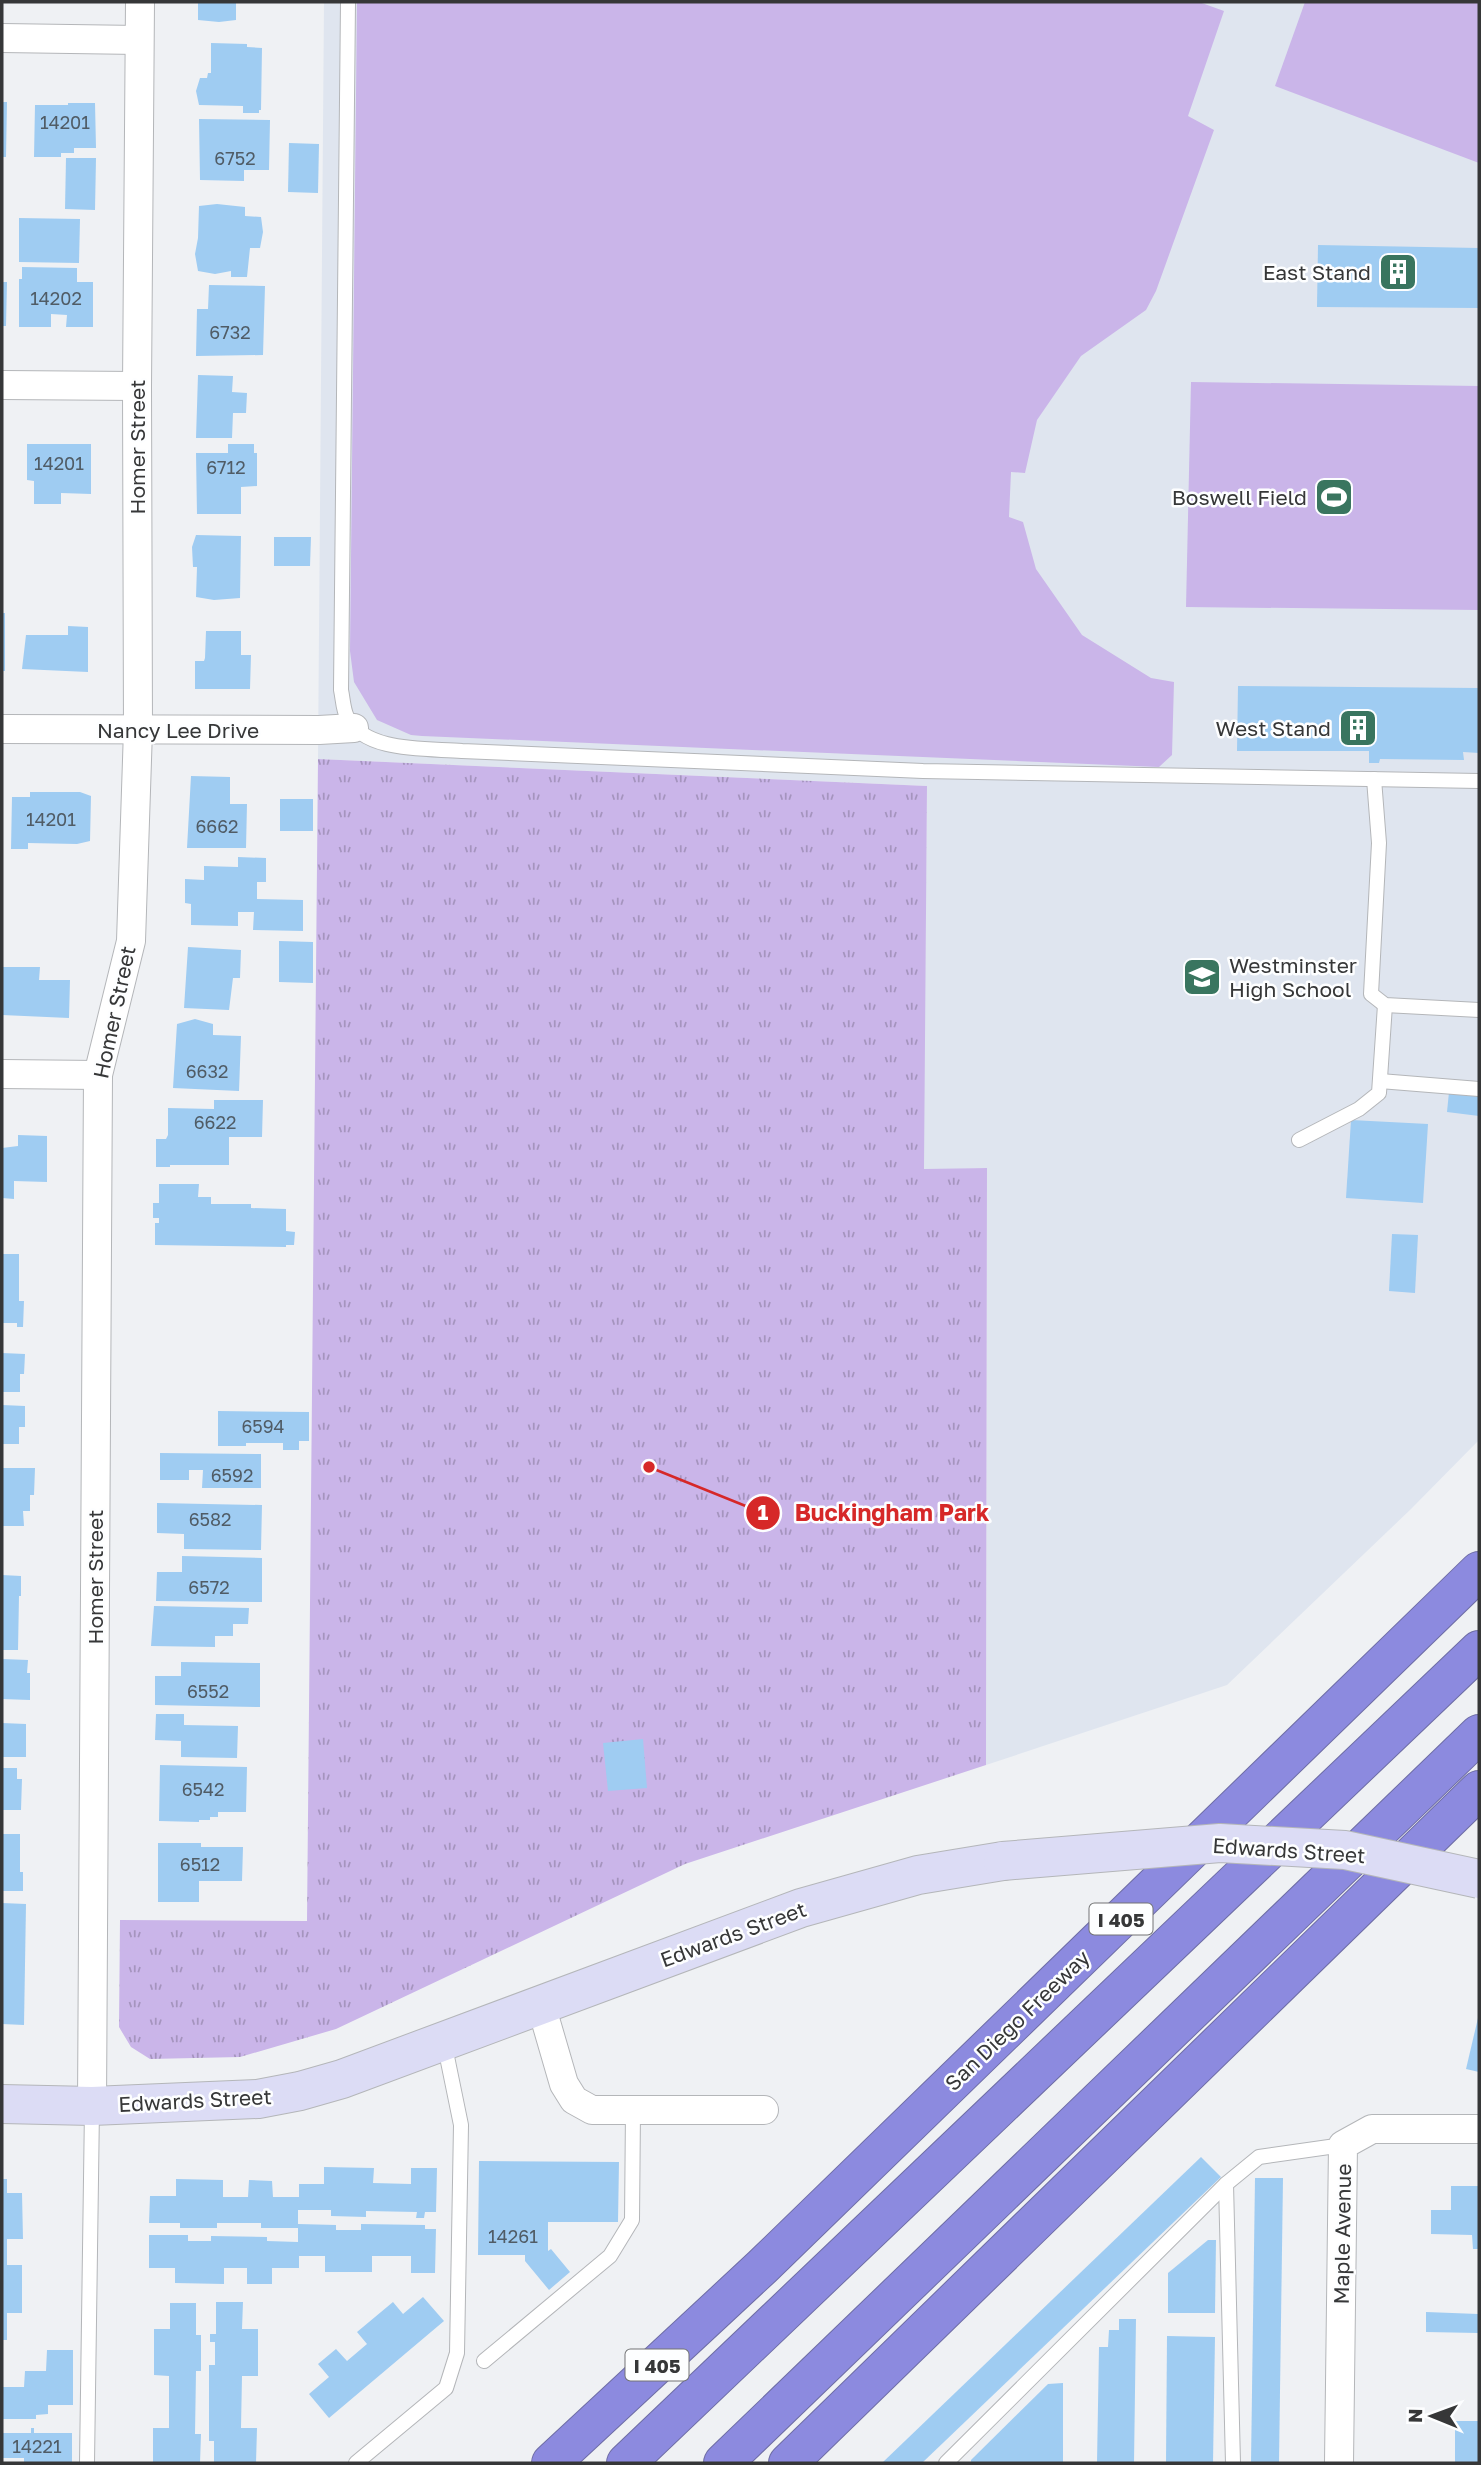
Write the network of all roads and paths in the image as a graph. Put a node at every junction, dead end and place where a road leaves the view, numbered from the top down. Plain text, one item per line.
1 (139, 2) edge
2 (348, 2) edge
3 (2, 38) edge
4 (139, 40) junction
5 (2, 385) edge
6 (137, 386) junction
7 (354, 728) junction
8 (2, 729) edge
9 (138, 730) junction
10 (1374, 779) junction
11 (1479, 781) edge
12 (1385, 1005) junction
13 (1479, 1010) edge
14 (2, 1074) edge
15 (97, 1075) junction
16 (1380, 1081) junction
17 (1479, 1089) edge
18 (1299, 1140) dead end
19 (1479, 1572) edge
20 (1479, 1650) edge
21 (1479, 1734) edge
22 (1479, 1790) edge
23 (1479, 1879) edge
24 (541, 2005) junction
25 (444, 2040) junction
26 (2, 2104) edge
27 (92, 2106) junction
28 (633, 2109) junction
29 (764, 2110) dead end
30 (1479, 2129) edge
31 (1343, 2144) junction
32 (1226, 2184) junction
33 (484, 2361) dead end
34 (87, 2463) edge
35 (356, 2463) edge
36 (551, 2463) edge
37 (626, 2463) edge
38 (723, 2463) edge
39 (788, 2463) edge
40 (946, 2463) edge
41 (1233, 2463) edge
42 (1339, 2463) edge

1 - 4 street, Homer Street
2 - 7 lane
3 - 4 street
4 - 6 street, Homer Street
5 - 6 street
6 - 9 street, Homer Street
7 - 9 street, Nancy Lee Drive
7 - 10 lane
8 - 9 street, Nancy Lee Drive
9 - 15 street, Homer Street
10 - 11 lane
10 - 12 lane
12 - 13 lane
12 - 16 lane
14 - 15 street
15 - 27 street, Homer Street
16 - 17 lane
16 - 18 lane
19 - 36 highway, San Diego Freeway / I 405
20 - 37 highway
21 - 38 highway
22 - 39 highway
23 - 24 street, Edwards Street, bridge
24 - 25 street, Edwards Street
24 - 28 street
25 - 27 street, Edwards Street
25 - 35 lane
26 - 27 street, Edwards Street
27 - 34 lane
28 - 29 street
28 - 33 lane
30 - 31 street, Maple Avenue
31 - 32 lane
31 - 42 street, Maple Avenue
32 - 40 lane
32 - 41 lane

